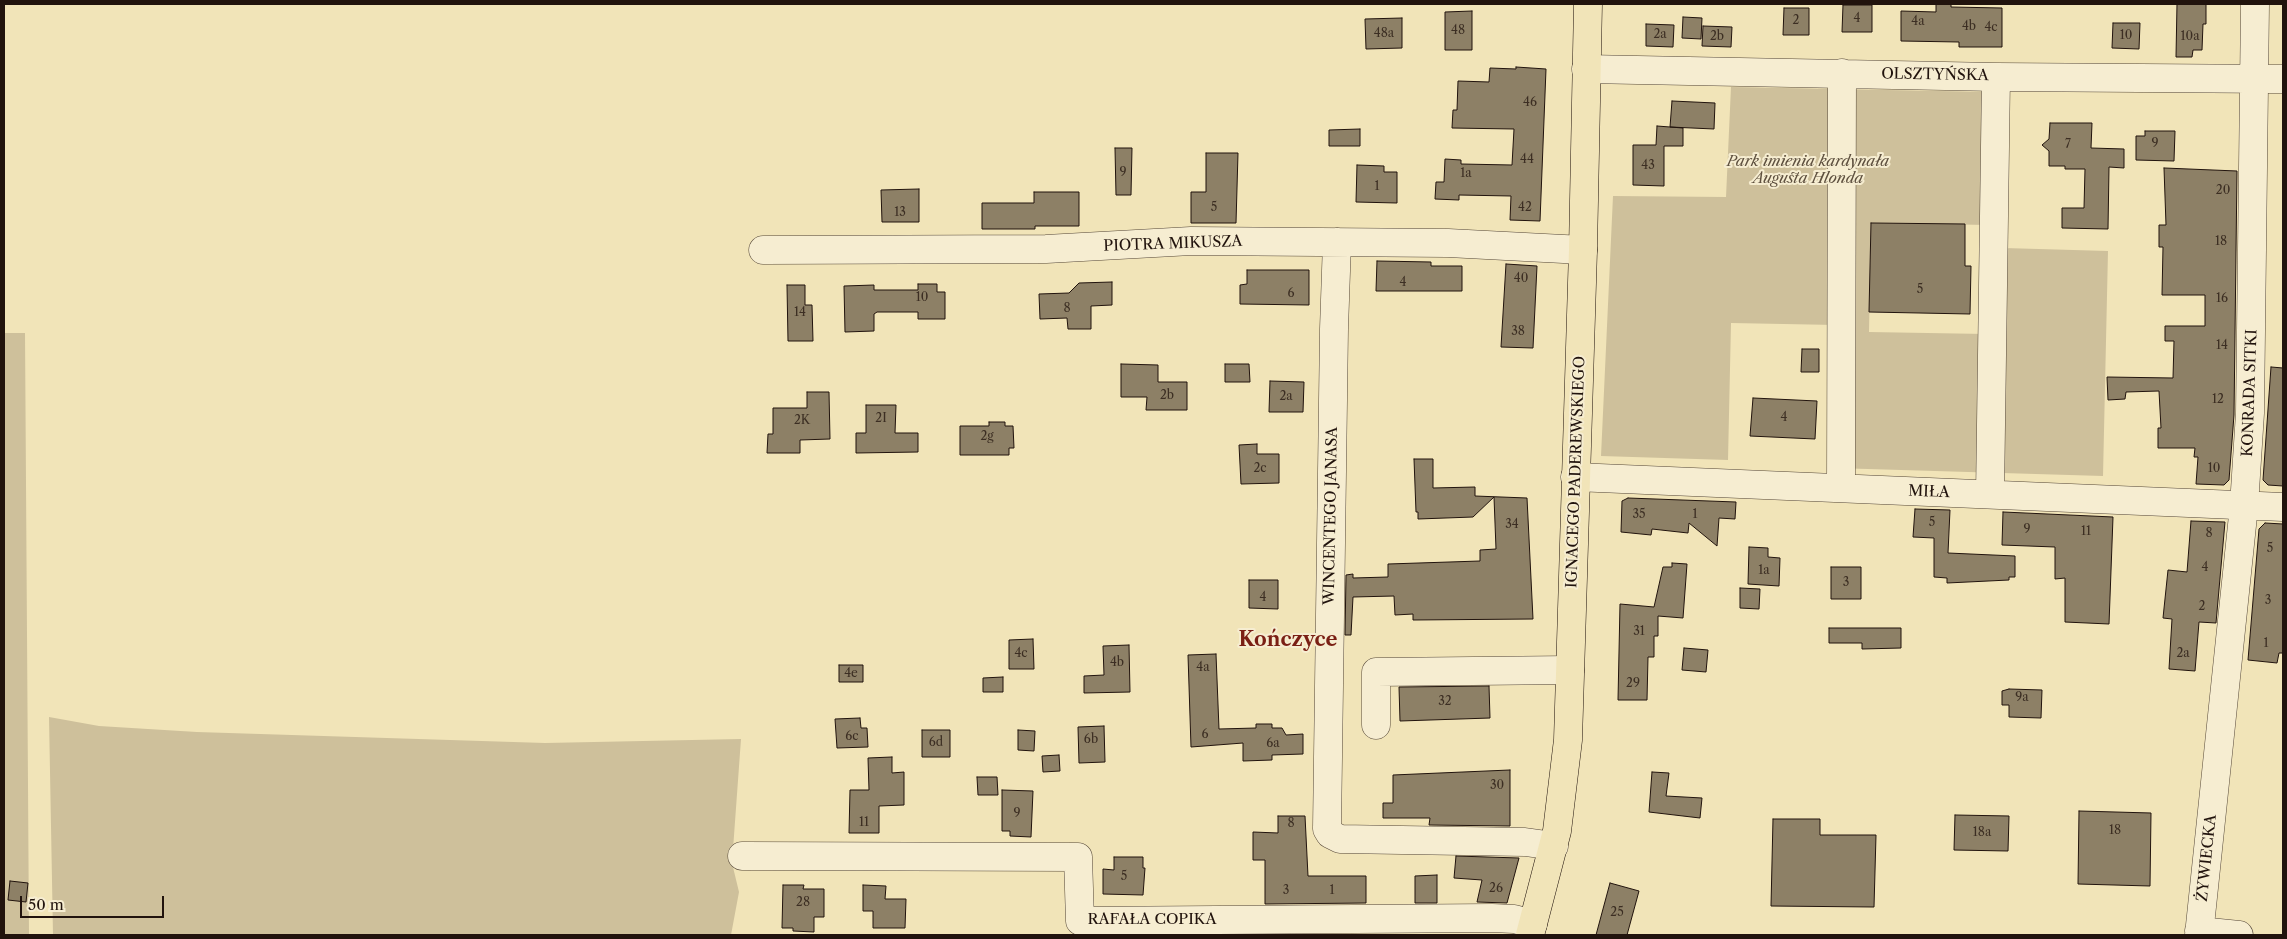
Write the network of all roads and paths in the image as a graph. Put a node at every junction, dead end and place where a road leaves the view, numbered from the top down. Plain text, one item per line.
1 (1588, 4) edge
2 (2255, 4) edge
3 (1586, 69) junction
4 (1842, 73) junction
5 (1996, 77) junction
6 (2254, 79) junction
7 (2283, 80) edge
8 (1337, 242) junction
9 (763, 250) dead end
10 (1583, 250) junction
11 (1575, 477) junction
12 (1841, 488) junction
13 (1990, 494) junction
14 (2244, 506) junction
15 (2283, 507) edge
16 (1570, 670) junction
17 (1376, 725) dead end
18 (2215, 780) joint
19 (1554, 846) junction
20 (742, 856) dead end
21 (1531, 930) edge
22 (2199, 933) edge
23 (2239, 935) edge

1 - 3 main road, IGNACEGO PADEREWSKIEGO
2 - 6 street, KONRADA SITKI
3 - 4 street, OLSZTYŃSKA
3 - 10 main road, IGNACEGO PADEREWSKIEGO
4 - 5 street, OLSZTYŃSKA
4 - 12 street
5 - 6 street, OLSZTYŃSKA
5 - 13 street
6 - 7 street, OLSZTYŃSKA
6 - 14 street, KONRADA SITKI
8 - 9 street, PIOTRA MIKUSZA
8 - 10 street, PIOTRA MIKUSZA
8 - 19 street, WINCENTEGO JANASA
10 - 11 main road, IGNACEGO PADEREWSKIEGO
11 - 12 street, MIŁA
11 - 16 main road, IGNACEGO PADEREWSKIEGO
12 - 13 street, MIŁA
13 - 14 street, MIŁA
14 - 15 street, MIŁA
14 - 18 street, KONRADA SITKI
16 - 17 street
16 - 19 main road, IGNACEGO PADEREWSKIEGO
18 - 22 street, ŻYWIECKA
19 - 21 main road, IGNACEGO PADEREWSKIEGO
20 - 21 street, RAFAŁA COPIKA
22 - 23 street

